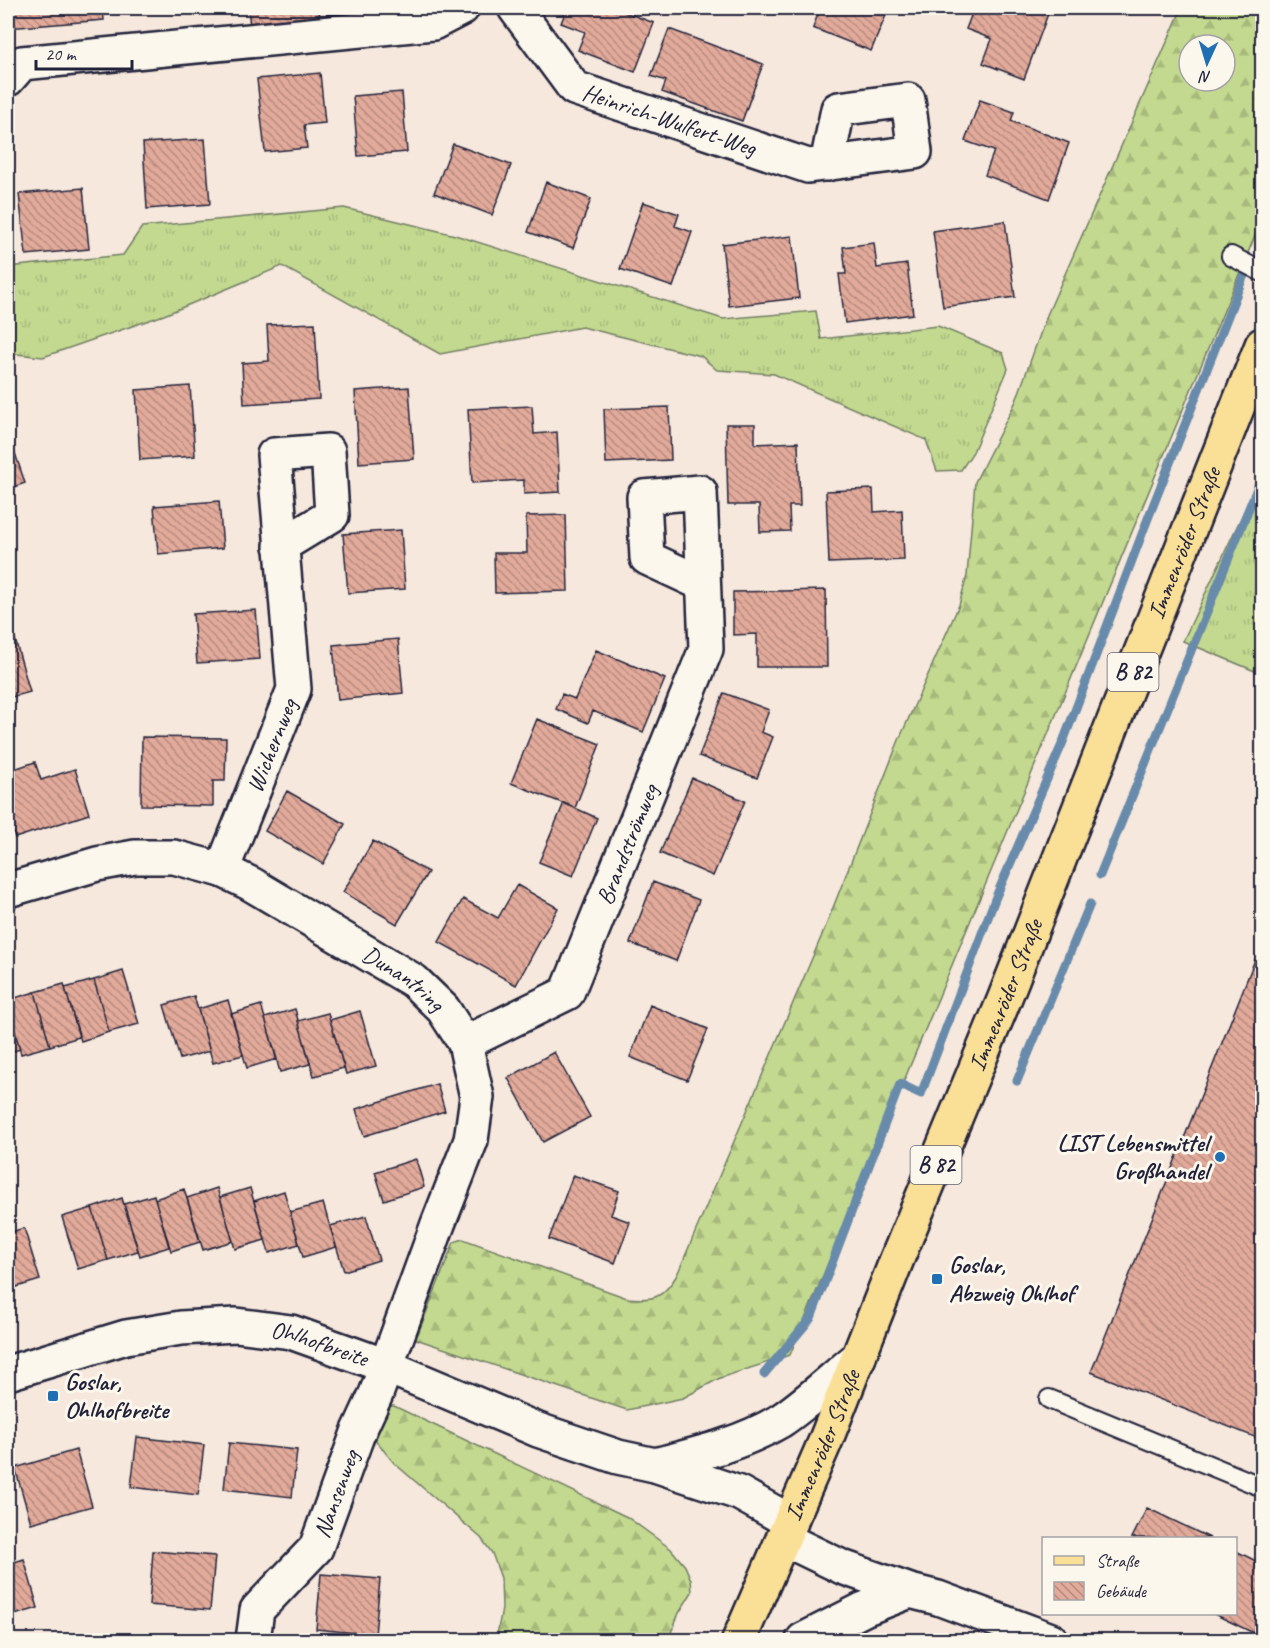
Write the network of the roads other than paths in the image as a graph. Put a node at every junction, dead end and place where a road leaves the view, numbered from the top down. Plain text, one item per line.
1 (462, 8) edge
2 (469, 8) edge
3 (492, 8) edge
4 (515, 8) edge
5 (8, 79) edge
6 (827, 164) dead end
7 (1231, 256) dead end
8 (1263, 272) edge
9 (1263, 345) edge
10 (281, 546) dead end
11 (703, 584) dead end
12 (222, 870) junction
13 (8, 890) edge
14 (465, 1043) junction
15 (859, 1357) junction
16 (386, 1366) junction
17 (8, 1372) edge
18 (1050, 1399) dead end
19 (618, 1457) junction
20 (655, 1465) junction
21 (1263, 1487) edge
22 (788, 1530) junction
23 (924, 1594) junction
24 (253, 1641) edge
25 (739, 1641) edge
26 (803, 1641) edge
27 (1051, 1641) edge

1 - 5 street
2 - 3 street
4 - 6 street, Heinrich-Wulfert-Weg
7 - 8 lane
9 - 15 main road, Immenröder Straße / B 82
10 - 12 street, Wichernweg
11 - 14 street, Brandströmweg
12 - 13 street, Dunantring
12 - 14 street, Dunantring
14 - 16 street, Dunantring
15 - 20 street, Ohlhofbreite
15 - 22 main road, Immenröder Straße / B 82
16 - 17 street, Ohlhofbreite
16 - 19 street, Ohlhofbreite
16 - 24 street, Nansenweg
18 - 21 lane
19 - 20 street, Ohlhofbreite
19 - 22 street, Ohlhofbreite
20 - 22 street, Ohlhofbreite
22 - 23 street
22 - 25 main road, Immenröder Straße / B 82
23 - 26 street
23 - 27 street

